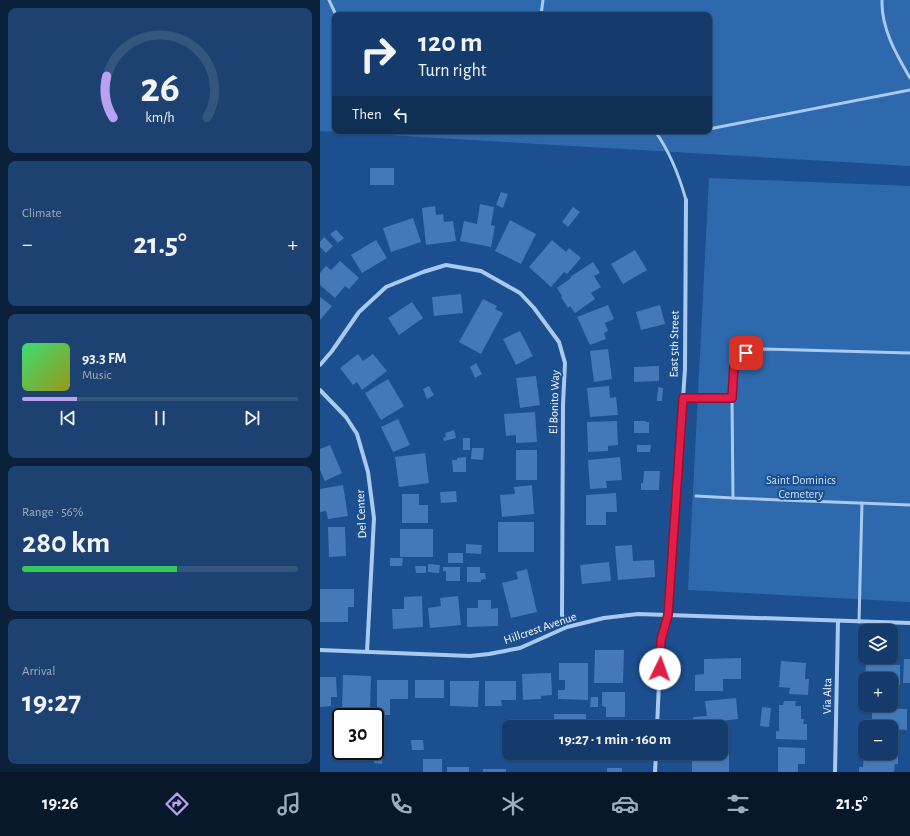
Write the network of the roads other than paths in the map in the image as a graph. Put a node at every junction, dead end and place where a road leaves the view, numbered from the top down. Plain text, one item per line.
1 (328, 0) edge
2 (543, 0) edge
3 (882, 0) edge
4 (334, 12) edge
5 (541, 12) edge
6 (910, 78) edge
7 (910, 90) edge
8 (712, 128) edge
9 (657, 134) edge
10 (686, 200) joint
11 (910, 353) edge
12 (320, 365) edge
13 (320, 390) edge
14 (683, 398) junction
15 (732, 398) junction
16 (696, 496) dead end
17 (733, 498) junction
18 (862, 503) junction
19 (910, 505) edge
20 (668, 615) junction
21 (838, 621) junction
22 (859, 622) junction
23 (910, 623) edge
24 (567, 627) junction
25 (320, 650) edge
26 (367, 652) junction
27 (657, 720) edge
28 (656, 760) edge
29 (655, 772) edge
30 (835, 772) edge

1 - 4 lane
2 - 5 lane
3 - 6 lane
7 - 8 lane
9 - 10 lane
10 - 14 street, East 5th Street
11 - 15 lane
12 - 24 street, El Bonito Way
13 - 26 street, Del Center
14 - 15 lane
14 - 20 street, East 5th Street
15 - 17 lane
16 - 17 lane
17 - 18 lane
18 - 19 lane
18 - 22 lane
20 - 21 street, Hillcrest Avenue
20 - 24 street, Hillcrest Avenue
20 - 27 street, East 5th Street
21 - 22 street, Hillcrest Avenue
21 - 30 street, Via Alta
22 - 23 street, Hillcrest Avenue
24 - 26 street, Hillcrest Avenue
25 - 26 street, Hillcrest Avenue
28 - 29 street

